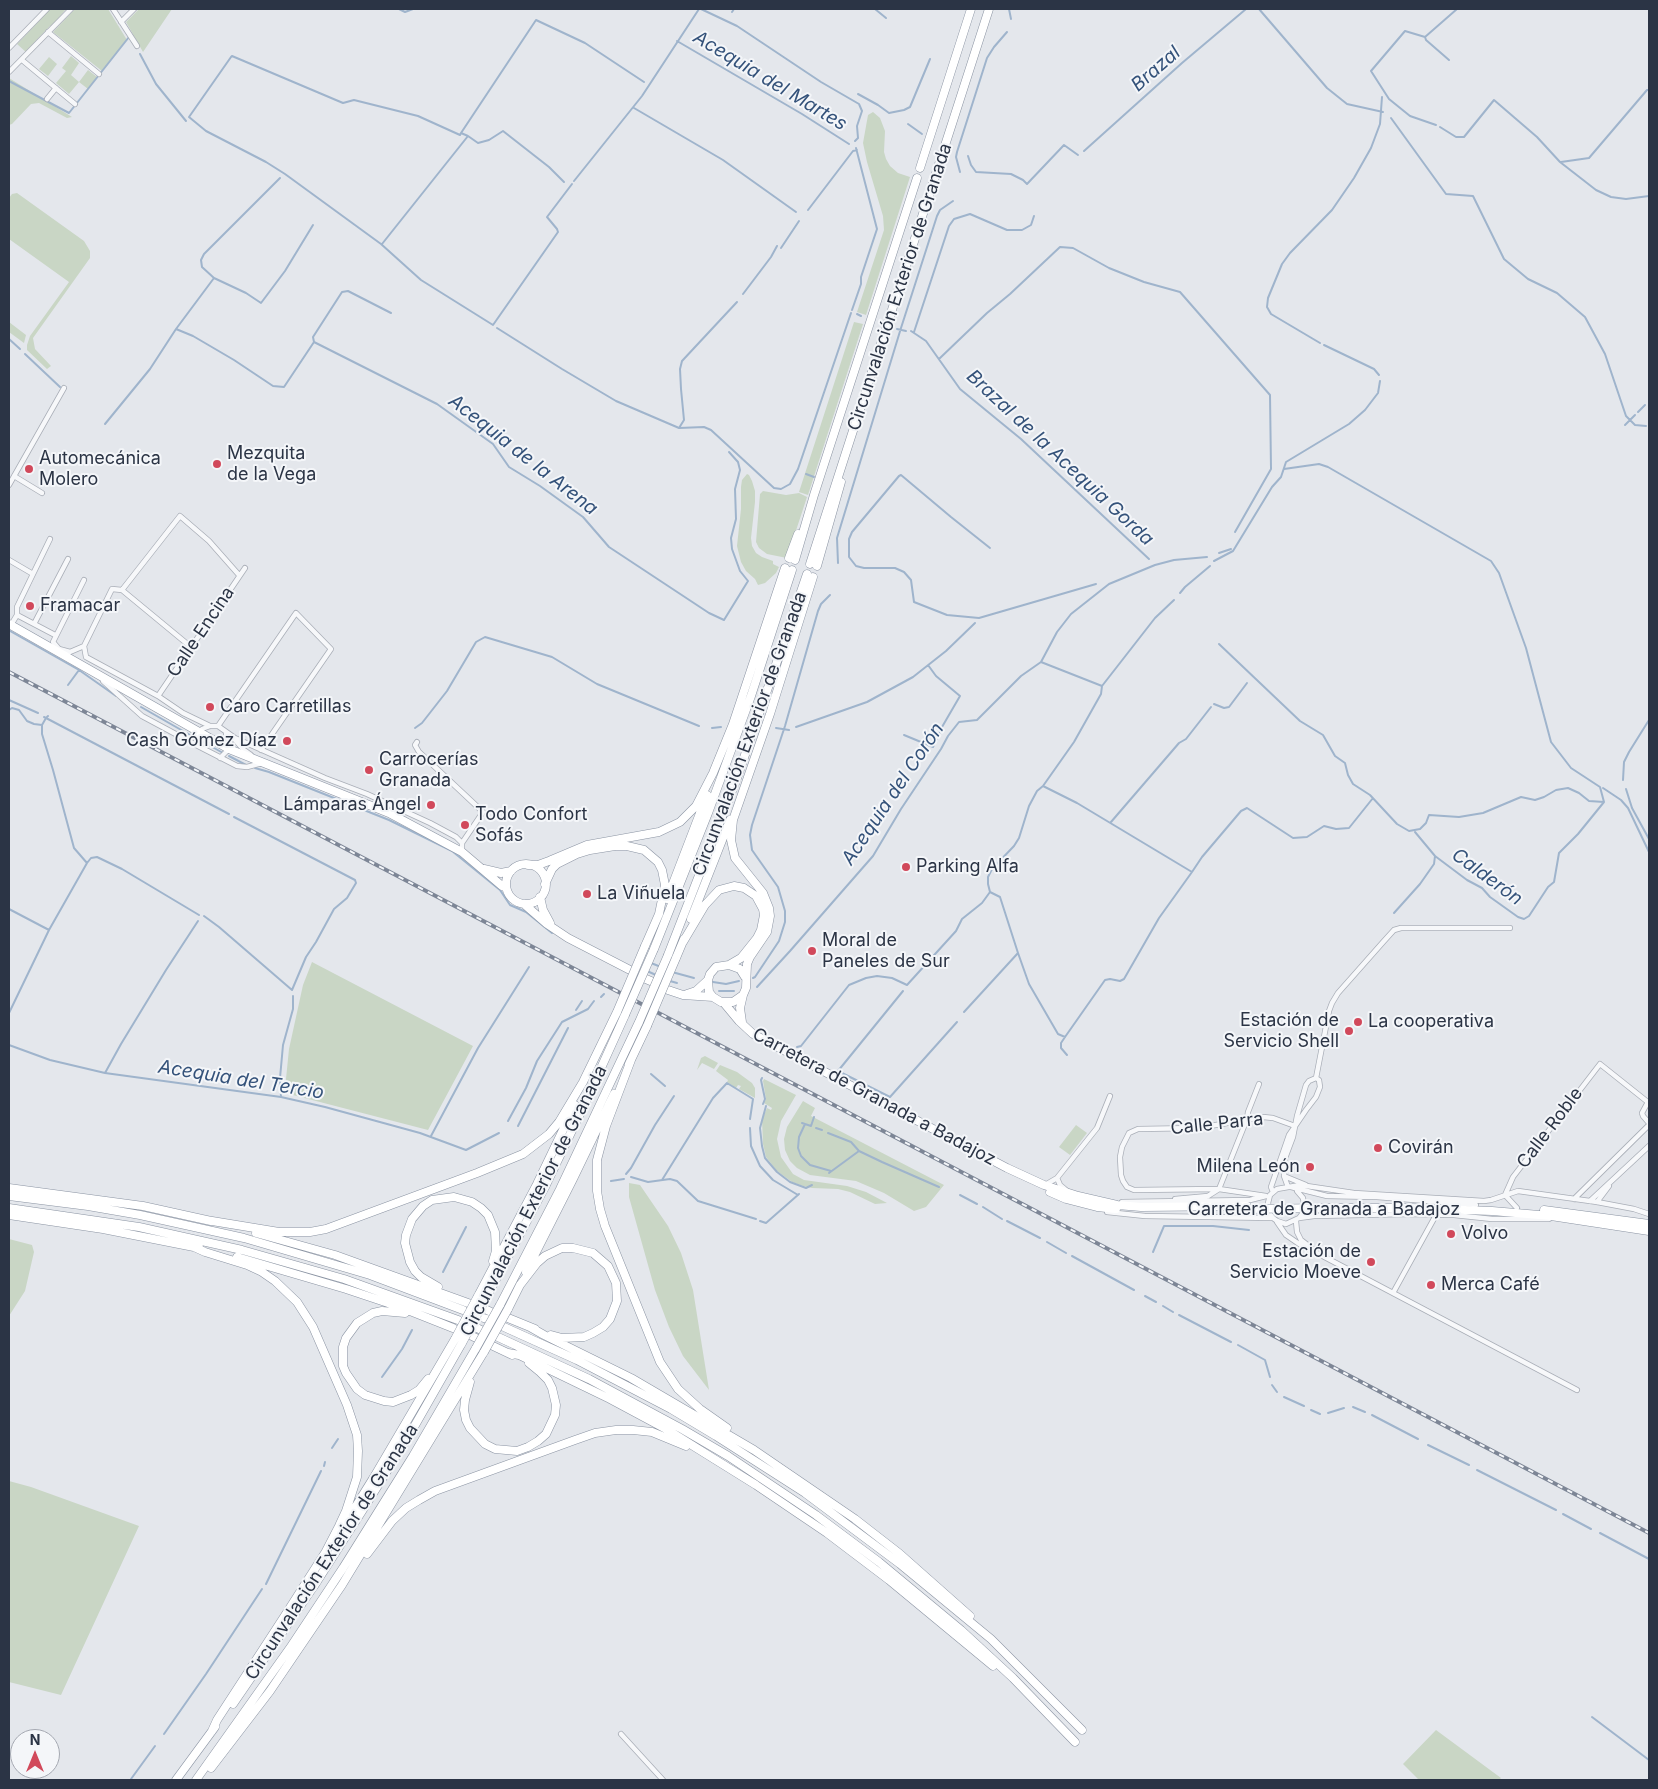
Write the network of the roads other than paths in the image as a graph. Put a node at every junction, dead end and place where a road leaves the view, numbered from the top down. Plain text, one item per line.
1 (47, 9) edge
2 (71, 9) edge
3 (113, 9) edge
4 (134, 9) edge
5 (970, 9) edge
6 (989, 9) edge
7 (121, 22) junction
8 (48, 32) junction
9 (137, 46) dead end
10 (9, 48) edge
11 (22, 60) junction
12 (9, 72) edge
13 (99, 74) dead end
14 (56, 88) junction
15 (47, 99) dead end
16 (75, 104) dead end
17 (920, 168) dead end
18 (916, 178) dead end
19 (64, 388) dead end
20 (14, 476) junction
21 (9, 485) edge
22 (42, 493) dead end
23 (50, 539) dead end
24 (68, 559) dead end
25 (792, 559) dead end
26 (9, 560) edge
27 (813, 565) dead end
28 (244, 568) dead end
29 (33, 574) junction
30 (240, 575) junction
31 (84, 580) dead end
32 (122, 590) junction
33 (17, 615) junction
34 (34, 624) junction
35 (10, 625) edge
36 (56, 635) junction
37 (84, 646) junction
38 (191, 647) junction
39 (58, 651) junction
40 (94, 662) junction
41 (88, 670) junction
42 (98, 676) junction
43 (158, 696) junction
44 (210, 726) junction
45 (218, 726) junction
46 (198, 733) junction
47 (226, 733) junction
48 (235, 738) junction
49 (416, 742) dead end
50 (198, 746) junction
51 (229, 746) junction
52 (261, 750) junction
53 (220, 758) junction
54 (262, 763) junction
55 (714, 773) junction
56 (739, 800) junction
57 (462, 842) junction
58 (462, 852) junction
59 (528, 865) junction
60 (482, 868) junction
61 (511, 871) junction
62 (545, 884) junction
63 (506, 887) junction
64 (540, 897) junction
65 (524, 904) junction
66 (659, 914) junction
67 (553, 926) junction
68 (1510, 928) dead end
69 (683, 942) junction
70 (729, 964) junction
71 (630, 970) dead end
72 (745, 977) junction
73 (708, 980) junction
74 (668, 990) dead end
75 (682, 995) junction
76 (743, 995) junction
77 (713, 997) junction
78 (724, 1003) junction
79 (742, 1024) junction
80 (604, 1041) junction
81 (632, 1060) junction
82 (1316, 1078) junction
83 (1259, 1084) dead end
84 (1110, 1096) dead end
85 (1649, 1102) edge
86 (1247, 1119) junction
87 (1649, 1124) edge
88 (1295, 1126) junction
89 (1649, 1146) edge
90 (1007, 1168) junction
91 (1284, 1176) junction
92 (1056, 1179) junction
93 (1612, 1180) junction
94 (1044, 1185) junction
95 (1307, 1186) junction
96 (1290, 1187) junction
97 (9, 1188) edge
98 (1056, 1189) junction
99 (1220, 1189) junction
100 (1296, 1190) junction
101 (1270, 1194) junction
102 (1505, 1195) junction
103 (9, 1196) edge
104 (1393, 1196) junction
105 (1377, 1197) junction
106 (1574, 1199) junction
107 (1104, 1200) junction
108 (1590, 1201) junction
109 (1167, 1202) junction
110 (1597, 1202) junction
111 (1084, 1204) junction
112 (1096, 1204) junction
113 (1476, 1205) junction
114 (1325, 1206) junction
115 (9, 1208) edge
116 (1517, 1208) junction
117 (1649, 1214) edge
118 (9, 1215) edge
119 (1436, 1215) junction
120 (1566, 1219) junction
121 (206, 1220) junction
122 (1275, 1220) junction
123 (1298, 1220) junction
124 (1649, 1224) edge
125 (1649, 1231) edge
126 (194, 1247) junction
127 (1317, 1253) junction
128 (486, 1282) junction
129 (520, 1286) junction
130 (1393, 1293) junction
131 (450, 1296) junction
132 (482, 1298) junction
133 (424, 1316) junction
134 (508, 1318) dead end
135 (458, 1320) dead end
136 (504, 1327) dead end
137 (530, 1327) junction
138 (453, 1328) dead end
139 (498, 1337) dead end
140 (458, 1341) junction
141 (493, 1346) dead end
142 (508, 1353) junction
143 (442, 1362) junction
144 (475, 1368) junction
145 (1577, 1390) dead end
146 (754, 1450) junction
147 (764, 1492) junction
148 (324, 1553) junction
149 (342, 1585) junction
150 (991, 1639) junction
151 (1021, 1687) junction
152 (1082, 1730) dead end
153 (212, 1731) junction
154 (621, 1734) dead end
155 (1075, 1742) dead end
156 (176, 1780) edge
157 (196, 1780) edge
158 (202, 1780) edge
159 (663, 1780) edge

1 - 10 street
2 - 8 street
3 - 7 street
4 - 7 street
5 - 17 highway, Circunvalación Exterior de Granada
6 - 27 highway, Circunvalación Exterior de Granada
7 - 9 street
8 - 11 street
8 - 13 street
11 - 12 street
11 - 14 street
14 - 15 street
14 - 16 street
18 - 25 highway, Circunvalación Exterior de Granada
19 - 20 street
20 - 21 street
20 - 22 street
23 - 29 street
24 - 34 street
26 - 29 street
28 - 30 street, Calle Encina
29 - 33 street
30 - 32 street
30 - 38 street, Calle Encina
31 - 36 street
32 - 37 street
32 - 38 street
33 - 34 street
33 - 35 street
34 - 36 street
35 - 39 highway
36 - 39 street
37 - 39 street
37 - 40 street
38 - 43 street, Calle Encina
39 - 41 highway
40 - 41 street
40 - 43 street
41 - 42 highway
42 - 46 highway
42 - 50 street
43 - 44 street
44 - 45 street
44 - 46 street
45 - 47 street
45 - 52 street
46 - 50 street
46 - 51 highway
47 - 48 street
47 - 51 street
48 - 51 street
48 - 52 street
48 - 54 street
49 - 57 street
50 - 53 street
51 - 53 street
51 - 54 highway
52 - 57 street
53 - 54 street
54 - 58 highway
55 - 59 highway
55 - 66 highway
55 - 132 highway, Circunvalación Exterior de Granada, bridge
56 - 69 highway
56 - 72 highway
56 - 157 highway, Circunvalación Exterior de Granada, bridge
57 - 58 street
58 - 60 highway
59 - 61 highway
59 - 62 highway
60 - 61 highway
60 - 63 highway
61 - 63 highway
62 - 64 highway
62 - 66 highway
63 - 65 highway
64 - 65 highway
64 - 67 highway
65 - 67 highway
66 - 80 highway, bridge
67 - 71 highway
68 - 82 street
69 - 70 highway
69 - 81 highway, bridge
70 - 72 highway
70 - 73 highway
72 - 76 highway
73 - 75 highway
73 - 77 highway
74 - 75 highway
75 - 77 highway
76 - 78 highway
76 - 79 highway, Carretera de Granada a Badajoz
77 - 78 highway
78 - 79 highway, Carretera de Granada a Badajoz
79 - 90 highway, Carretera de Granada a Badajoz
80 - 121 highway
80 - 128 highway
81 - 129 highway
81 - 146 highway
82 - 88 street
82 - 88 street
83 - 86 street
84 - 92 street
85 - 87 street
85 - 102 street, Calle Roble
86 - 88 street, Calle Parra
86 - 99 street
86 - 99 street, Calle Parra
87 - 106 street
88 - 91 street
88 - 101 street
89 - 93 street
90 - 94 highway, Carretera de Granada a Badajoz
90 - 111 highway, Carretera de Granada a Badajoz
91 - 95 street
91 - 96 street
92 - 94 street
92 - 98 street
92 - 107 street
93 - 108 street
93 - 110 street
94 - 98 highway, Carretera de Granada a Badajoz
95 - 96 street
95 - 104 street
96 - 100 street
96 - 101 street
97 - 121 highway
98 - 111 highway
98 - 112 highway, Carretera de Granada a Badajoz
99 - 101 street
99 - 109 street
100 - 105 street
100 - 123 street
101 - 109 street
101 - 122 street
102 - 104 street
102 - 106 street
102 - 116 street
103 - 131 highway
104 - 105 street
105 - 113 street
106 - 108 street
107 - 109 street
107 - 112 street
108 - 110 street
110 - 117 street
111 - 112 highway, Carretera de Granada a Badajoz
112 - 114 highway, Carretera de Granada a Badajoz, bridge
112 - 122 street
113 - 114 highway, Carretera de Granada a Badajoz
113 - 116 highway, Carretera de Granada a Badajoz
114 - 120 highway, Carretera de Granada a Badajoz
115 - 135 highway
116 - 124 highway, Carretera de Granada a Badajoz
118 - 126 highway
119 - 120 street
119 - 123 street
119 - 130 street
120 - 125 highway, Carretera de Granada a Badajoz
121 - 131 highway
122 - 123 street
122 - 127 street
123 - 127 street
126 - 133 highway
126 - 148 highway
127 - 130 street
128 - 131 highway
128 - 132 highway
129 - 137 highway
129 - 144 highway, bridge
130 - 145 street
132 - 140 highway, Circunvalación Exterior de Granada, bridge
133 - 138 highway
133 - 143 highway
134 - 137 highway
136 - 150 highway
137 - 146 highway
139 - 151 highway
140 - 143 highway
140 - 153 highway, Circunvalación Exterior de Granada
141 - 142 highway
142 - 144 highway
142 - 147 highway
143 - 148 highway
144 - 149 highway
146 - 150 highway
147 - 149 highway
147 - 151 highway
148 - 153 highway
149 - 158 highway
150 - 152 highway
151 - 155 highway
153 - 156 highway, Circunvalación Exterior de Granada
154 - 159 street

